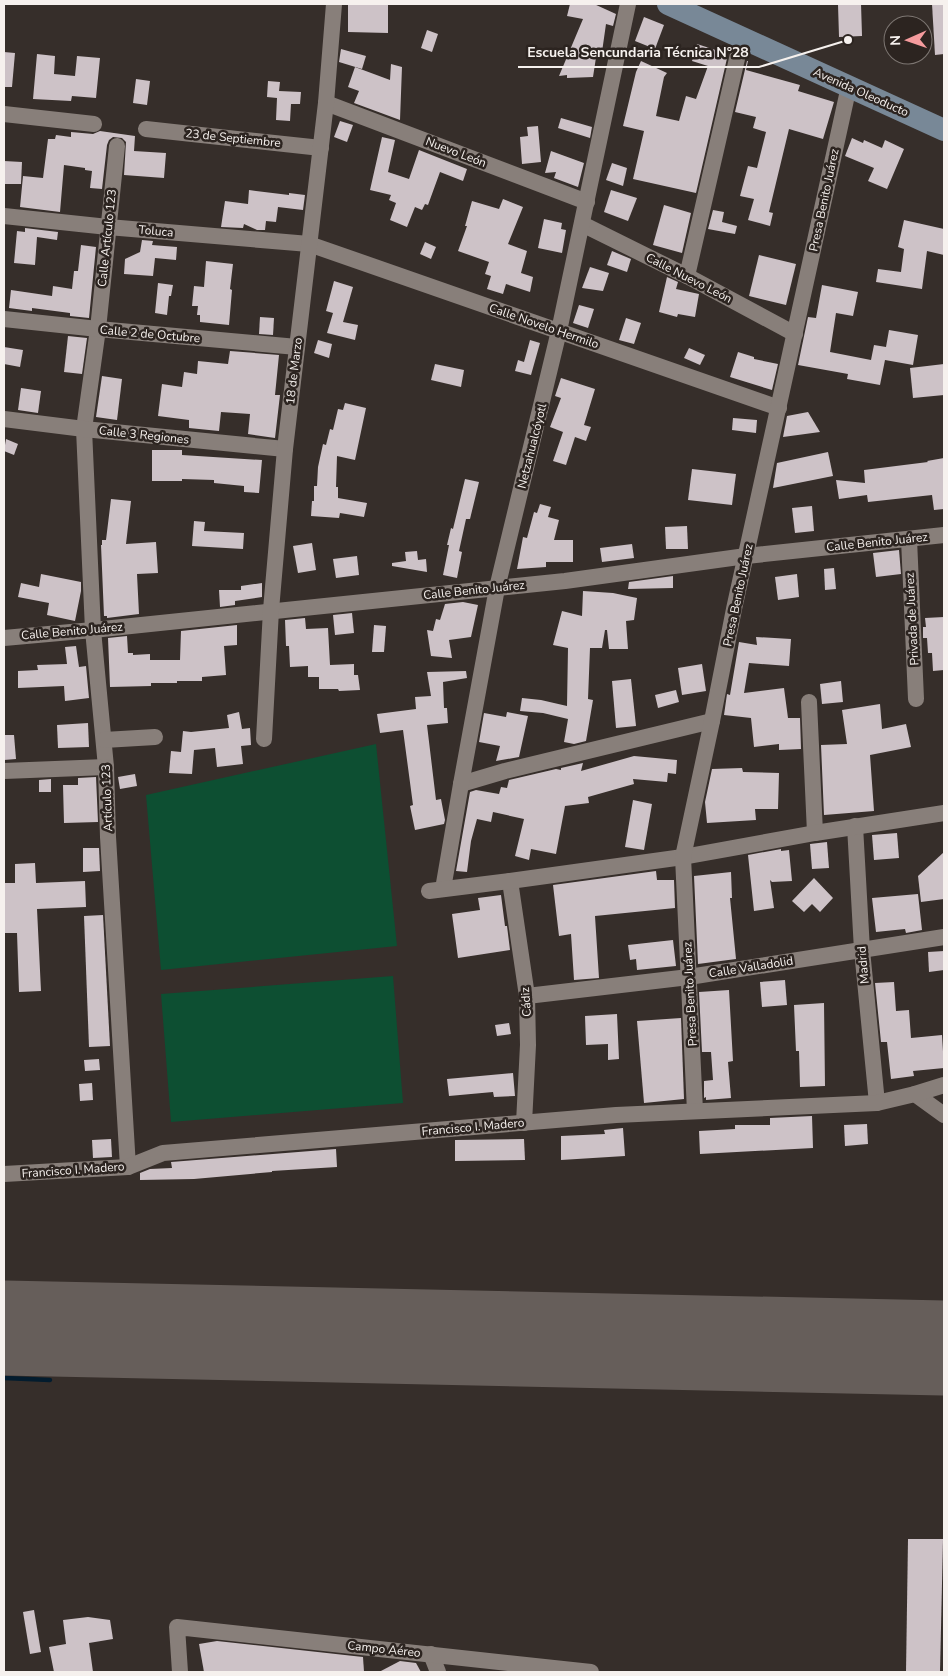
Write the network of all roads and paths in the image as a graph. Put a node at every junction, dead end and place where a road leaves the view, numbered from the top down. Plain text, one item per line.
1 (334, 4) edge
2 (628, 4) edge
3 (668, 4) edge
4 (742, 38) junction
5 (848, 86) junction
6 (326, 103) junction
7 (4, 114) edge
8 (94, 124) dead end
9 (146, 129) dead end
10 (944, 130) edge
11 (117, 146) dead end
12 (321, 148) junction
13 (587, 202) junction
14 (4, 216) edge
15 (582, 224) junction
16 (108, 227) junction
17 (309, 244) junction
18 (687, 276) junction
19 (4, 319) edge
20 (98, 330) junction
21 (559, 331) junction
22 (795, 334) junction
23 (297, 347) junction
24 (779, 408) junction
25 (4, 419) edge
26 (84, 429) junction
27 (285, 449) junction
28 (944, 535) edge
29 (909, 538) junction
30 (746, 556) junction
31 (497, 588) junction
32 (271, 610) junction
33 (93, 630) junction
34 (4, 638) edge
35 (916, 699) dead end
36 (809, 702) dead end
37 (712, 721) junction
38 (155, 737) dead end
39 (264, 739) dead end
40 (104, 740) junction
41 (106, 767) junction
42 (4, 771) edge
43 (461, 784) junction
44 (944, 813) edge
45 (855, 826) junction
46 (815, 833) junction
47 (683, 857) junction
48 (510, 882) junction
49 (944, 937) edge
50 (862, 950) junction
51 (689, 977) junction
52 (527, 996) junction
53 (944, 1085) edge
54 (915, 1094) junction
55 (877, 1103) junction
56 (695, 1111) junction
57 (944, 1115) edge
58 (524, 1123) junction
59 (128, 1168) junction
60 (4, 1174) edge
61 (431, 1654) junction
62 (180, 1672) edge
63 (438, 1672) edge
64 (591, 1672) edge

1 - 6 street, 18 de Marzo
2 - 13 street, Netzahualcóyotl
3 - 4 main road, Avenida Oleoducto
4 - 5 main road, Avenida Oleoducto
4 - 18 street
5 - 10 main road, Avenida Oleoducto
5 - 22 street, Presa Benito Juárez
6 - 12 street, 18 de Marzo
6 - 13 street, Nuevo León
7 - 8 street
9 - 12 street, 23 de Septiembre
11 - 16 street, Calle Artículo 123
12 - 17 street, 18 de Marzo
13 - 15 street, Netzahualcóyotl
14 - 16 street, Toluca
15 - 18 street, Calle Nuevo León
15 - 21 street, Netzahualcóyotl
16 - 17 street, Toluca
16 - 20 street, Calle Artículo 123
17 - 21 street, Calle Novelo Hermilo
17 - 23 street, 18 de Marzo
18 - 22 street, Calle Nuevo León
19 - 20 street, Calle 2 de Octubre
20 - 23 street, Calle 2 de Octubre
20 - 26 street, Calle Artículo 123
21 - 24 street, Calle Novelo Hermilo
21 - 31 street, Netzahualcóyotl
22 - 24 street, Presa Benito Juárez
23 - 27 street, 18 de Marzo
24 - 30 street, Presa Benito Juárez
25 - 26 street, Calle 3 Regiones
26 - 27 street, Calle 3 Regiones
26 - 33 street, Artículo 123
27 - 32 street, 18 de Marzo
28 - 29 street, Calle Benito Juárez
29 - 30 street, Calle Benito Juárez
29 - 35 street, Privada de Juárez
30 - 31 street, Calle Benito Juárez
30 - 37 street, Presa Benito Juárez
31 - 32 street, Calle Benito Juárez
31 - 43 street, Netzahualcóyotl
32 - 33 street, Calle Benito Juárez
32 - 39 street, 18 de Marzo
33 - 34 street, Calle Benito Juárez
33 - 40 street, Artículo 123
36 - 46 street
37 - 43 street
37 - 47 street, Presa Benito Juárez
38 - 40 street
40 - 41 street, Artículo 123
41 - 42 street
41 - 59 street, Artículo 123
43 - 48 street, Netzahualcóyotl
44 - 45 street
45 - 46 street
45 - 50 street, Madrid
46 - 47 street
47 - 48 street
47 - 51 street, Presa Benito Juárez
48 - 52 street, Cádiz
49 - 50 street, Calle Valladolid
50 - 51 street, Calle Valladolid
50 - 55 street, Madrid
51 - 52 street, Calle Valladolid
51 - 56 street, Presa Benito Juárez
52 - 58 street, Cádiz
53 - 54 street, Francisco I. Madero
54 - 55 street, Francisco I. Madero
54 - 57 street
55 - 56 street, Francisco I. Madero
56 - 58 street, Francisco I. Madero
58 - 59 street, Francisco I. Madero
59 - 60 street, Francisco I. Madero
61 - 62 street, Campo Aéreo
61 - 63 street
61 - 64 street, Campo Aéreo

